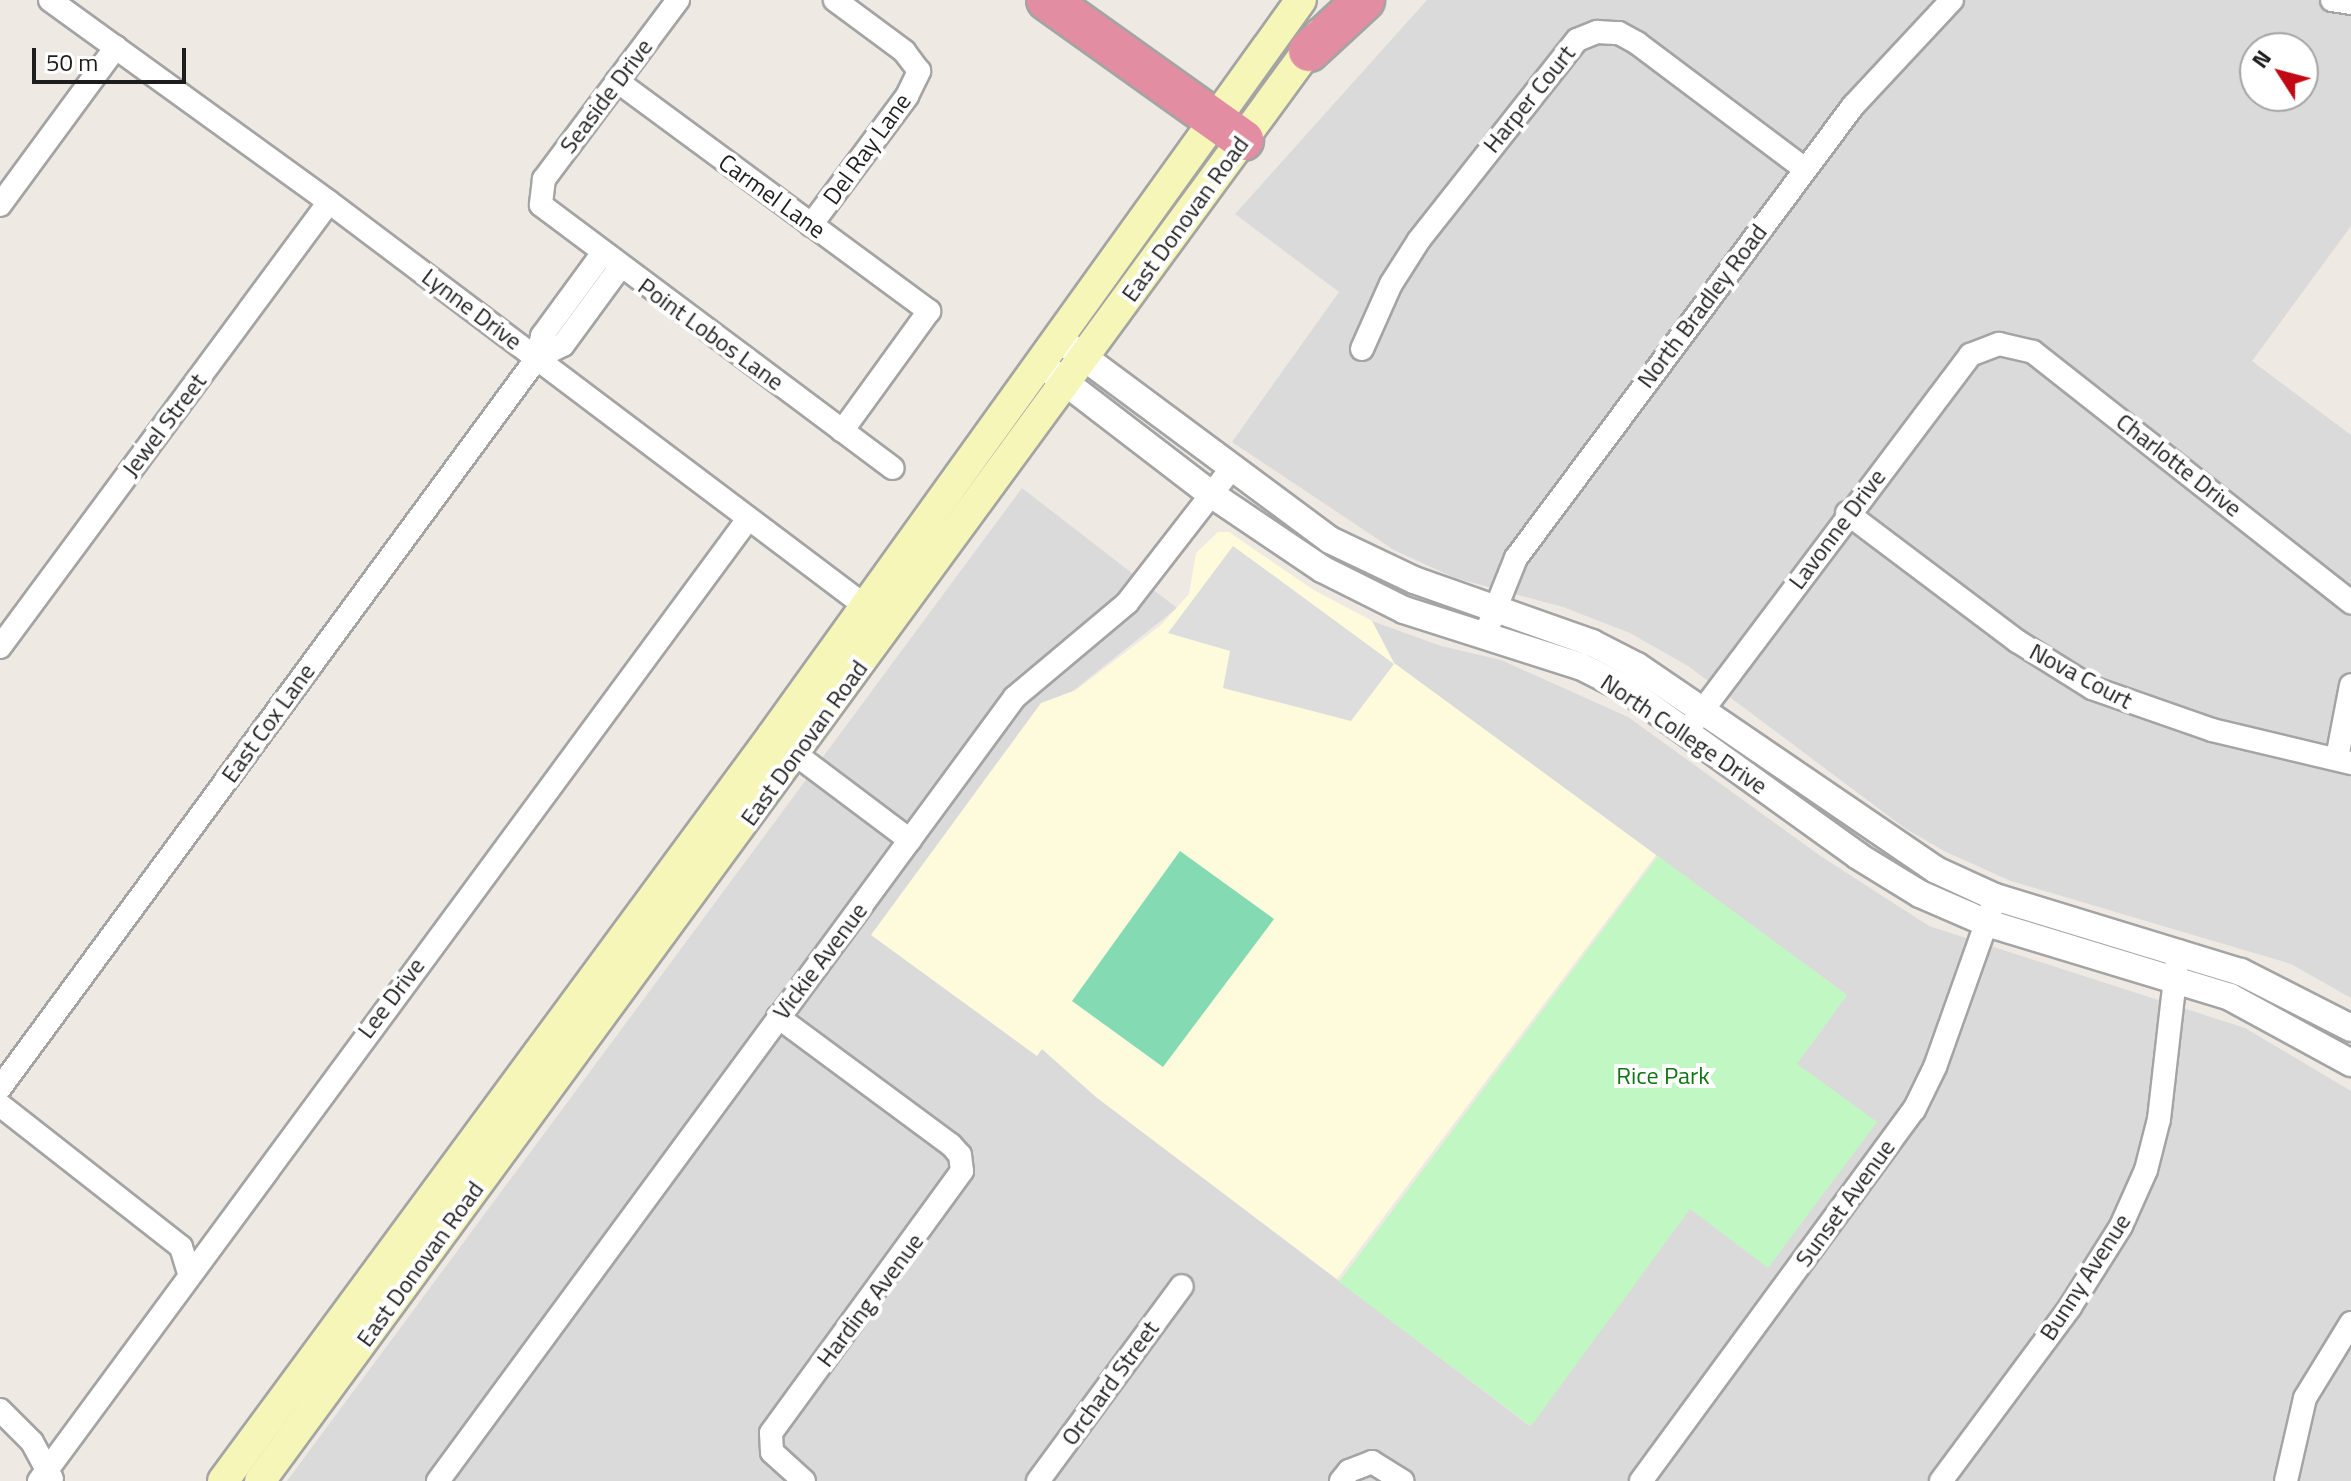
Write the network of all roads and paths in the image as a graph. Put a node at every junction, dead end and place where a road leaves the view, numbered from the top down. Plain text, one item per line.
1 (50, 0) edge
2 (678, 0) edge
3 (835, 0) edge
4 (1047, 0) edge
5 (1301, 0) edge
6 (1342, 0) edge
7 (1364, 0) edge
8 (1952, 0) edge
9 (2332, 0) edge
10 (2351, 3) edge
11 (116, 47) junction
12 (1309, 51) junction
13 (617, 81) junction
14 (1229, 130) junction
15 (1805, 169) junction
16 (540, 194) joint
17 (329, 202) junction
18 (0, 205) edge
19 (811, 225) junction
20 (611, 260) junction
21 (1058, 338) junction
22 (1999, 344) joint
23 (1362, 349) dead end
24 (1083, 357) junction
25 (537, 358) junction
26 (1040, 363) junction
27 (1065, 382) junction
28 (842, 431) junction
29 (893, 468) dead end
30 (1231, 469) junction
31 (1211, 494) junction
32 (1847, 513) junction
33 (748, 519) junction
34 (2351, 602) edge
35 (1493, 606) junction
36 (878, 616) junction
37 (1485, 635) junction
38 (0, 647) edge
39 (2351, 685) edge
40 (1695, 720) junction
41 (772, 736) junction
42 (796, 755) junction
43 (2344, 761) edge
44 (910, 840) junction
45 (1995, 897) junction
46 (1987, 923) junction
47 (2178, 951) junction
48 (2173, 979) junction
49 (778, 1017) junction
50 (2348, 1044) edge
51 (0, 1088) edge
52 (0, 1105) edge
53 (189, 1273) junction
54 (1182, 1286) dead end
55 (2351, 1323) edge
56 (0, 1410) edge
57 (46, 1477) edge
58 (223, 1481) edge
59 (260, 1481) edge
60 (438, 1481) edge
61 (804, 1481) edge
62 (1038, 1481) edge
63 (1341, 1481) edge
64 (1402, 1481) edge
65 (1641, 1481) edge
66 (1941, 1481) edge
67 (2286, 1481) edge

1 - 11 street, Lynne Drive
2 - 13 street, Seaside Drive
3 - 19 street, Del Ray Lane
4 - 14 highway
5 - 14 main road, East Donovan Road
6 - 12 main road, East Donovan Road
7 - 12 highway
8 - 15 street, North Bradley Road
9 - 10 street
11 - 17 street, Lynne Drive
11 - 18 street
12 - 14 main road, East Donovan Road
13 - 16 street, Seaside Drive
13 - 19 street, Carmel Lane
14 - 21 main road, East Donovan Road
14 - 24 main road, East Donovan Road
15 - 23 street, Harper Court
15 - 35 street, North Bradley Road
16 - 20 street, Point Lobos Lane
17 - 25 street, Lynne Drive
17 - 38 street, Jewel Street
19 - 28 street, Carmel Lane
20 - 25 street, East Cox Lane
20 - 28 street, Point Lobos Lane
21 - 24 street, North College Drive
21 - 26 main road, East Donovan Road
22 - 32 street, Lavonne Drive
22 - 34 street, Charlotte Drive
24 - 27 main road, East Donovan Road
24 - 30 street, North College Drive
25 - 33 street, Lynne Drive
25 - 51 street, East Cox Lane
26 - 27 street, North College Drive
26 - 36 main road, East Donovan Road
27 - 31 street, North College Drive
27 - 36 main road, East Donovan Road
28 - 29 street, Point Lobos Lane
30 - 31 street, Vickie Avenue
30 - 35 street, North College Drive
31 - 37 street, North College Drive
31 - 44 street, Vickie Avenue
32 - 40 street, Lavonne Drive
32 - 43 street, Nova Court
33 - 36 street, Lynne Drive
33 - 53 street, Lee Drive
35 - 37 street, North Bradley Road
35 - 40 street, North College Drive
36 - 41 main road, East Donovan Road
36 - 42 main road, East Donovan Road
37 - 40 street, North College Drive
39 - 43 street
40 - 45 street, North College Drive
40 - 46 street, North College Drive
41 - 42 street
41 - 58 main road, East Donovan Road
42 - 44 street
42 - 59 main road, East Donovan Road
44 - 49 street, Vickie Avenue
45 - 46 street, Sunset Avenue
45 - 47 street, North College Drive
46 - 48 street, North College Drive
46 - 65 street, Sunset Avenue
47 - 48 street, Bunny Avenue
47 - 50 street, North College Drive
48 - 50 street, North College Drive
48 - 66 street, Bunny Avenue
49 - 60 street, Vickie Avenue
49 - 61 street, Harding Avenue
52 - 53 street
53 - 57 street, Lee Drive
54 - 62 street, Orchard Street
55 - 67 street
56 - 57 street
63 - 64 street

